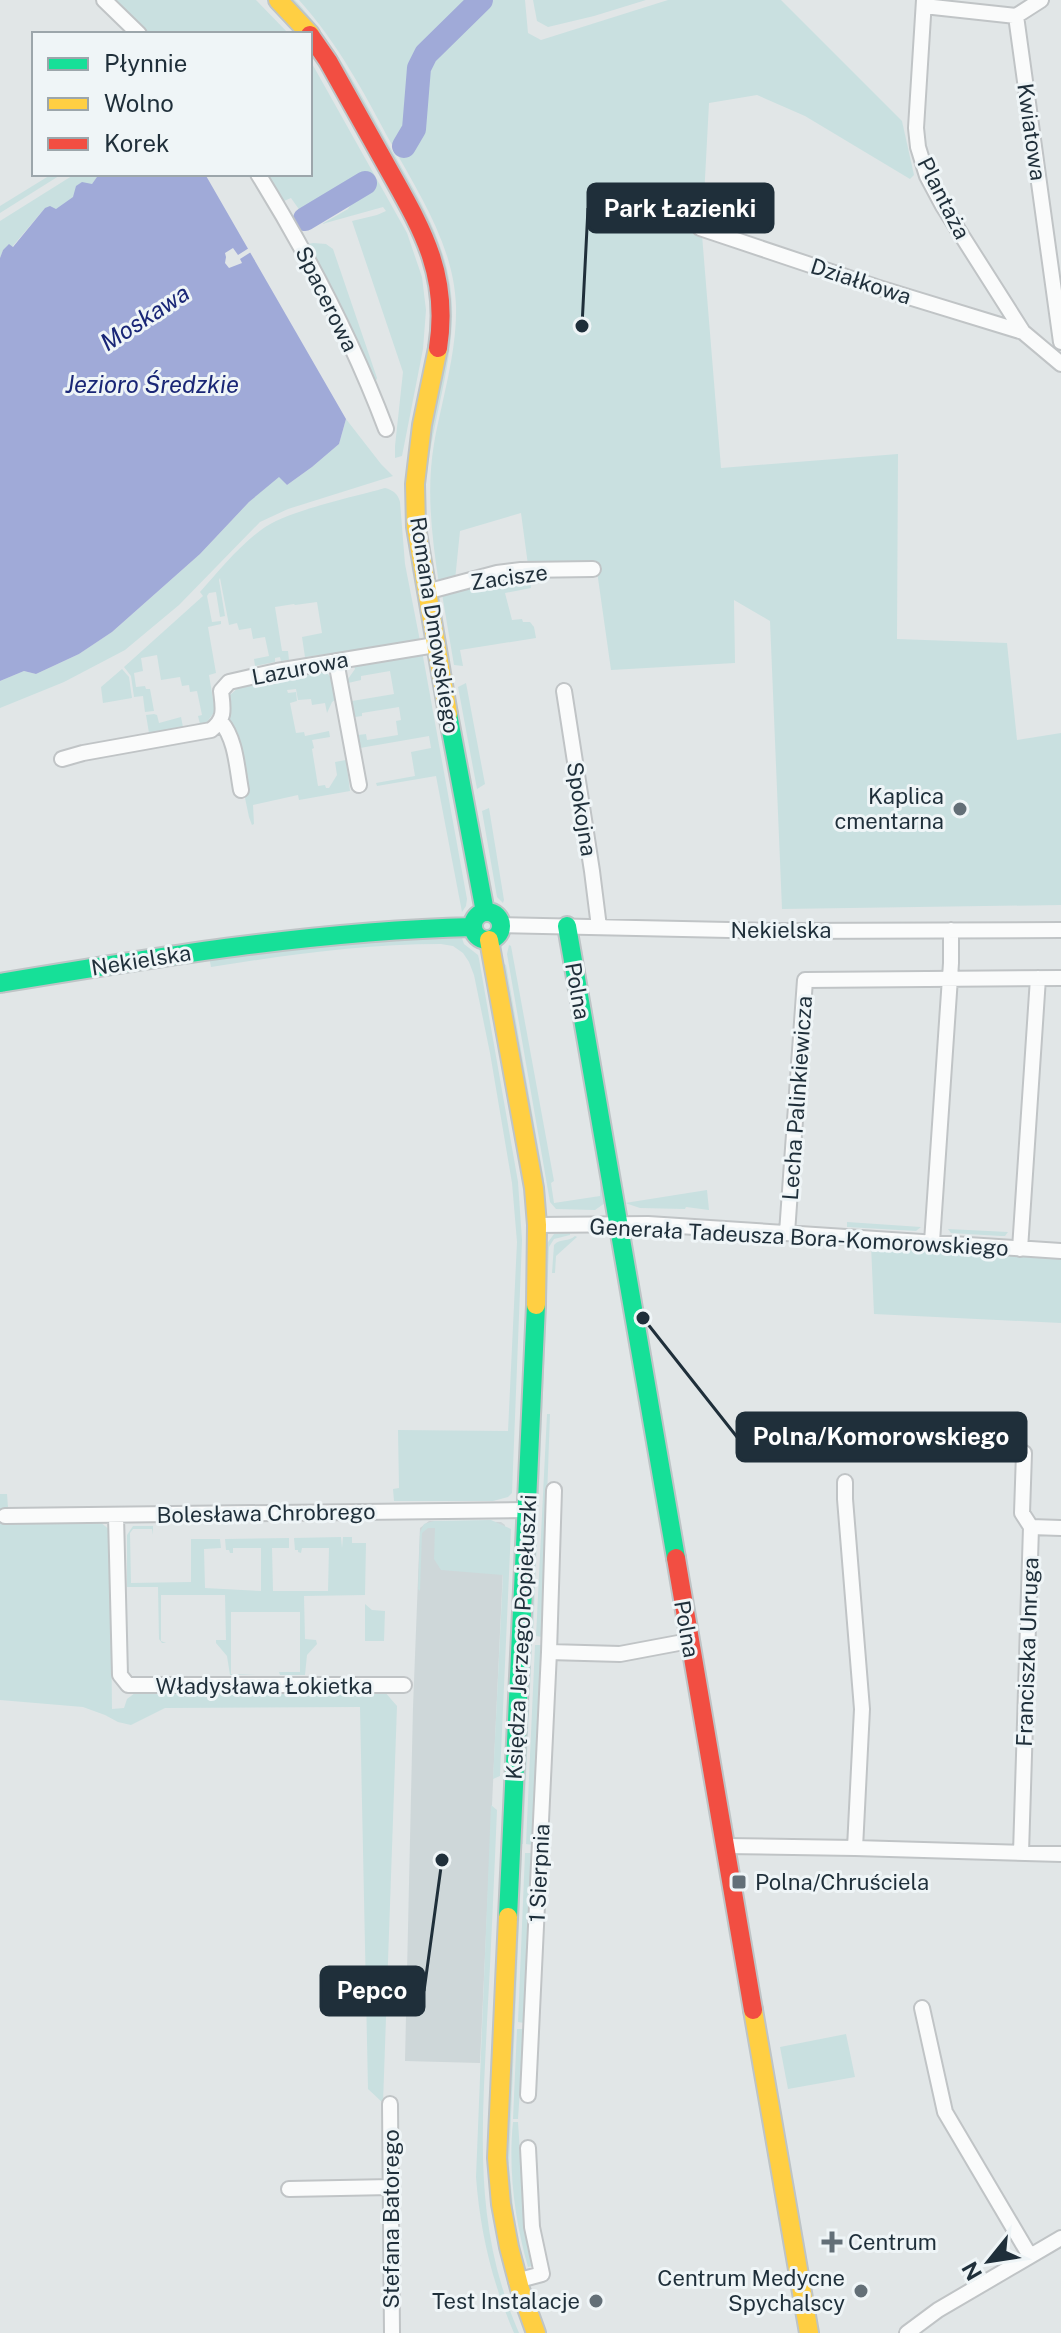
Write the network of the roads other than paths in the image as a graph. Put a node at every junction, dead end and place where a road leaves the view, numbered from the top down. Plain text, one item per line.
1 (104, 0) edge
2 (278, 0) edge
3 (1041, 0) edge
4 (924, 3) edge
5 (1016, 16) junction
6 (137, 32) edge
7 (308, 32) edge
8 (312, 37) edge
9 (259, 176) edge
10 (700, 228) dead end
11 (1023, 332) junction
12 (1061, 342) edge
13 (1061, 364) edge
14 (386, 429) dead end
15 (593, 569) dead end
16 (426, 592) junction
17 (435, 645) junction
18 (336, 661) junction
19 (564, 691) dead end
20 (221, 722) junction
21 (62, 759) dead end
22 (359, 785) dead end
23 (241, 790) dead end
24 (479, 920) junction
25 (502, 925) junction
26 (567, 926) junction
27 (599, 927) junction
28 (951, 930) junction
29 (1061, 930) edge
30 (489, 940) junction
31 (1038, 978) junction
32 (1061, 978) edge
33 (950, 979) junction
34 (0, 983) edge
35 (619, 1224) junction
36 (537, 1225) junction
37 (787, 1233) junction
38 (932, 1242) junction
39 (1020, 1249) junction
40 (1061, 1251) edge
41 (1024, 1453) dead end
42 (845, 1482) dead end
43 (554, 1490) dead end
44 (527, 1510) junction
45 (5, 1516) dead end
46 (116, 1516) junction
47 (1031, 1527) junction
48 (1061, 1528) edge
49 (689, 1641) junction
50 (549, 1652) junction
51 (404, 1685) dead end
52 (725, 1846) junction
53 (855, 1848) junction
54 (1021, 1853) junction
55 (1061, 1854) edge
56 (922, 2008) dead end
57 (528, 2095) dead end
58 (390, 2104) dead end
59 (528, 2148) dead end
60 (391, 2187) junction
61 (289, 2189) dead end
62 (1061, 2238) edge
63 (1030, 2256) junction
64 (516, 2281) junction
65 (392, 2333) edge
66 (536, 2333) edge
67 (809, 2333) edge
68 (907, 2333) edge

1 - 6 street
2 - 7 street, Romana Dmowskiego
3 - 5 street
4 - 5 street
4 - 11 street, Plantaża
5 - 12 street, Kwiatowa
8 - 16 street, Romana Dmowskiego
9 - 14 street, Spacerowa
10 - 11 street, Działkowa
11 - 13 street, Plantaża
15 - 16 street, Zacisze
16 - 17 street, Romana Dmowskiego
17 - 18 street, Lazurowa
17 - 24 street, Romana Dmowskiego
18 - 20 street, Lazurowa
18 - 22 street
19 - 27 street, Spokojna
20 - 21 street
20 - 23 street
24 - 25 street
24 - 30 street
24 - 34 street, Nekielska
25 - 26 street, Nekielska
25 - 30 street
26 - 27 street, Nekielska
26 - 35 street, Polna
27 - 28 street, Nekielska
28 - 29 street, Nekielska
28 - 33 street
30 - 36 street, Księdza Jerzego Popiełuszki
31 - 32 street, Lecha Palinkiewicza
31 - 33 street, Lecha Palinkiewicza
31 - 39 street
33 - 37 street, Lecha Palinkiewicza
33 - 38 street
35 - 36 street, Generała Tadeusza Bora-Komorowskiego
35 - 37 street, Generała Tadeusza Bora-Komorowskiego
35 - 49 street, Polna
36 - 44 street, Księdza Jerzego Popiełuszki
37 - 38 street, Generała Tadeusza Bora-Komorowskiego
38 - 39 street, Generała Tadeusza Bora-Komorowskiego
39 - 40 street, Generała Tadeusza Bora-Komorowskiego
41 - 47 street, Franciszka Unruga
42 - 53 street
43 - 50 street, 1 Sierpnia
44 - 46 street, Bolesława Chrobrego
44 - 64 street, Księdza Jerzego Popiełuszki
45 - 46 street, Bolesława Chrobrego
46 - 51 street, Władysława Łokietka
47 - 48 street
47 - 54 street, Franciszka Unruga
49 - 50 street
49 - 52 street, Polna
50 - 57 street, 1 Sierpnia
52 - 53 street
52 - 67 street, Polna
53 - 54 street
54 - 55 street
56 - 63 street
58 - 60 street, Stefana Batorego
59 - 64 street
60 - 61 street
60 - 65 street, Stefana Batorego
62 - 63 street
63 - 68 street
64 - 66 street, Księdza Jerzego Popiełuszki

